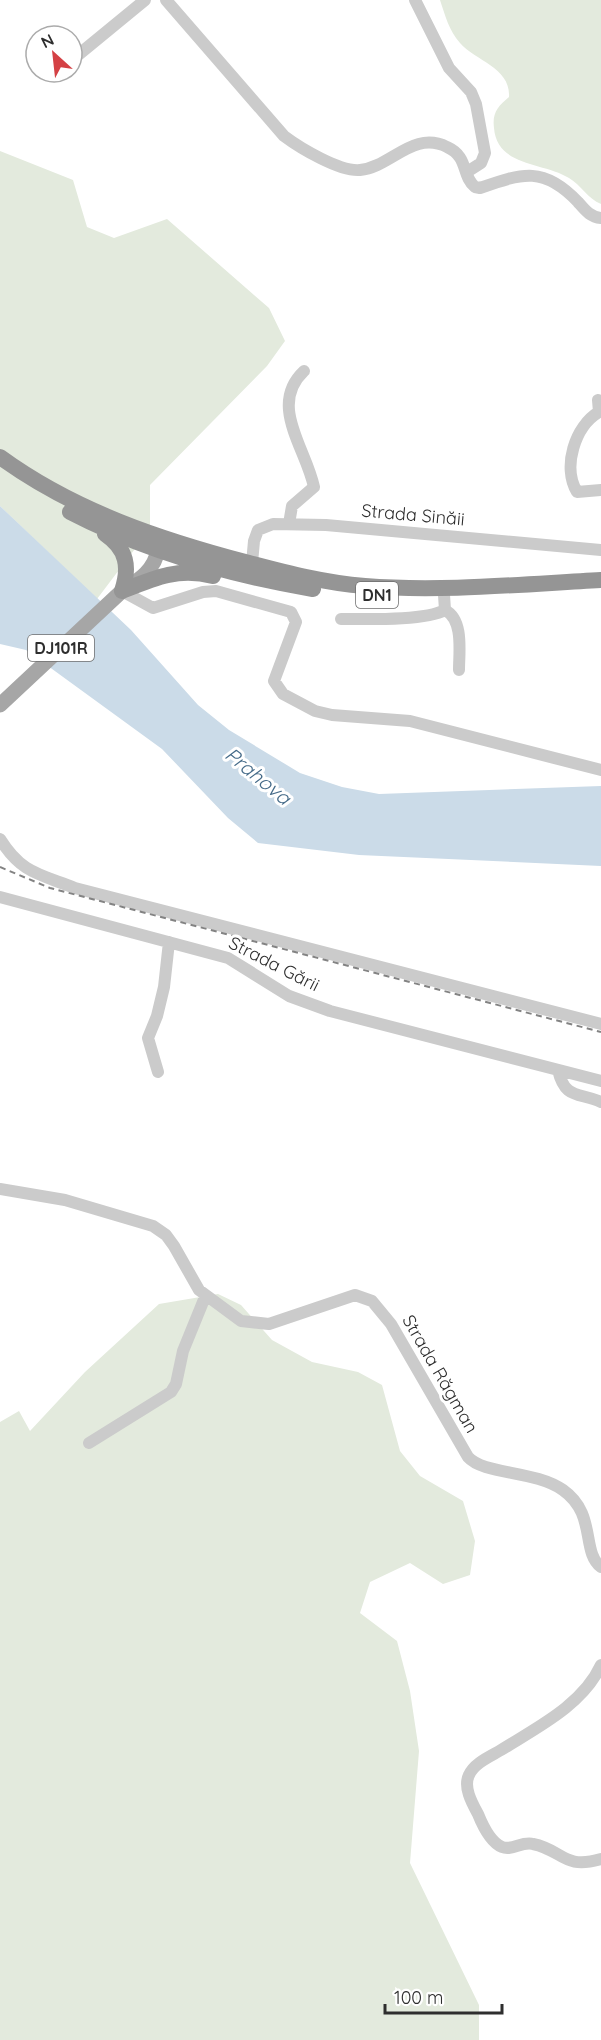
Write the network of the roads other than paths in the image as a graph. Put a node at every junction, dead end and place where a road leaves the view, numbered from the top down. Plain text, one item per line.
1 (145, 0) edge
2 (166, 0) edge
3 (415, 0) edge
4 (84, 50) edge
5 (467, 172) junction
6 (601, 218) edge
7 (304, 370) dead end
8 (598, 400) dead end
9 (0, 457) edge
10 (0, 470) edge
11 (601, 490) edge
12 (77, 516) junction
13 (289, 524) junction
14 (161, 543) junction
15 (601, 549) edge
16 (252, 563) junction
17 (601, 580) edge
18 (315, 590) junction
19 (601, 590) edge
20 (122, 591) junction
21 (445, 602) junction
22 (341, 619) dead end
23 (459, 670) dead end
24 (0, 705) edge
25 (601, 770) edge
26 (0, 839) edge
27 (0, 897) edge
28 (169, 942) junction
29 (601, 1024) edge
30 (558, 1070) junction
31 (158, 1072) dead end
32 (601, 1081) edge
33 (601, 1102) edge
34 (0, 1189) edge
35 (206, 1297) junction
36 (89, 1443) dead end
37 (601, 1566) edge
38 (600, 1669) edge
39 (601, 1859) edge

1 - 4 street
2 - 5 street
3 - 5 street
5 - 6 street
7 - 13 street
8 - 11 street
9 - 14 highway, DN1
10 - 12 highway, DN1
12 - 14 highway, DN1
12 - 20 highway
13 - 15 street, Strada Sinăii
13 - 16 street, Strada Sinăii
14 - 16 highway, DN1
14 - 18 highway, DN1
14 - 20 main road, DJ101R
16 - 17 highway, DN1
18 - 20 highway
18 - 21 highway, DN1
19 - 21 highway, DN1
20 - 24 main road, DJ101R
20 - 25 street
21 - 22 street
21 - 23 street
26 - 29 street
27 - 28 street, Strada Gării
28 - 30 street, Strada Gării
28 - 31 street
30 - 32 street, Strada Gării
30 - 33 street
34 - 35 street, Strada Răgman
35 - 36 street
35 - 37 street, Strada Răgman
38 - 39 street

